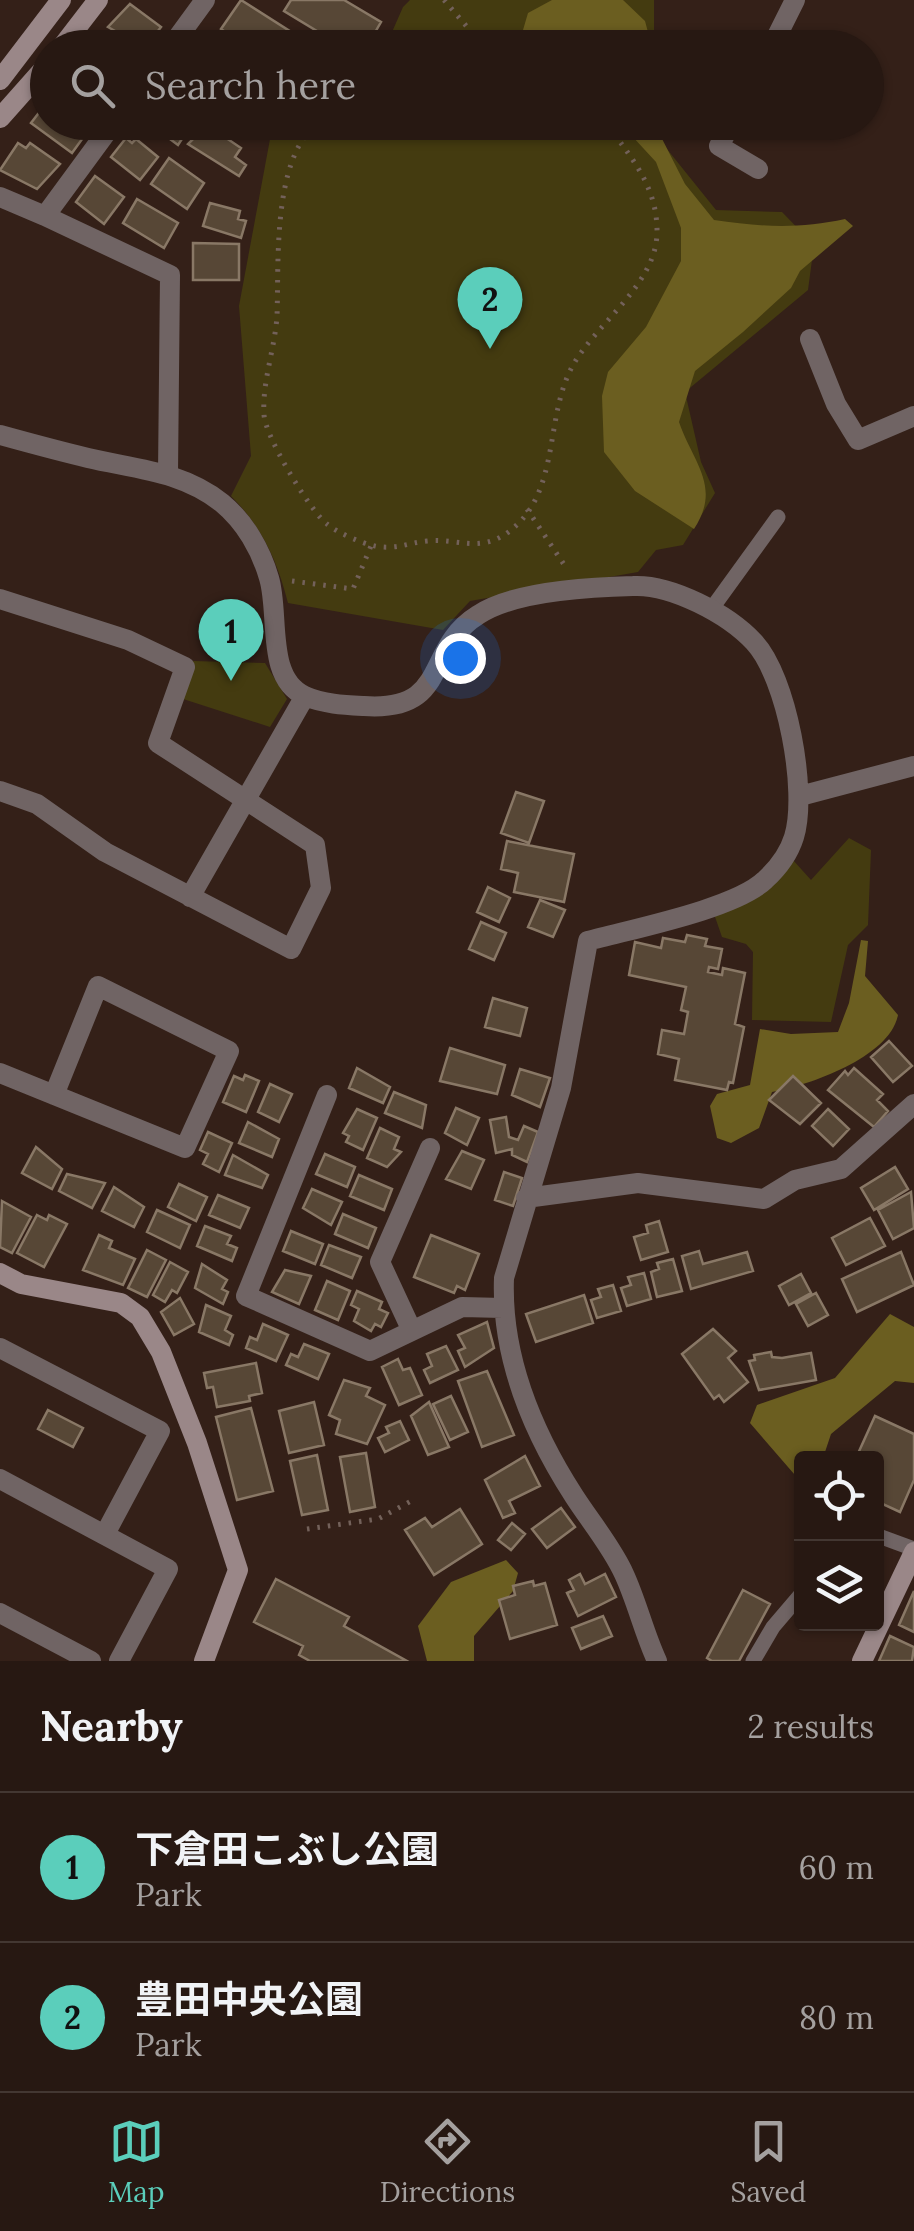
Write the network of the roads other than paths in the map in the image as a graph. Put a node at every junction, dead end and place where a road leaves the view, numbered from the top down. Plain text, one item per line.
1 (60, 0) edge
2 (98, 0) edge
3 (205, 0) edge
4 (795, 0) edge
5 (38, 30) edge
6 (74, 30) edge
7 (183, 30) edge
8 (780, 30) edge
9 (30, 40) edge
10 (0, 80) edge
11 (30, 84) edge
12 (0, 118) edge
13 (101, 140) edge
14 (723, 140) edge
15 (758, 169) dead end
16 (0, 197) edge
17 (45, 216) junction
18 (810, 340) dead end
19 (914, 416) edge
20 (0, 435) edge
21 (168, 474) junction
22 (778, 517) dead end
23 (0, 599) edge
24 (710, 611) junction
25 (305, 696) junction
26 (914, 766) edge
27 (0, 791) edge
28 (244, 796) junction
29 (800, 796) junction
30 (190, 897) junction
31 (0, 1073) edge
32 (327, 1095) dead end
33 (54, 1096) junction
34 (914, 1104) edge
35 (430, 1148) dead end
36 (526, 1198) junction
37 (0, 1273) edge
38 (503, 1308) junction
39 (412, 1331) junction
40 (0, 1348) edge
41 (0, 1479) edge
42 (105, 1534) junction
43 (884, 1538) edge
44 (914, 1550) edge
45 (794, 1602) edge
46 (0, 1613) edge
47 (91, 1661) edge
48 (120, 1661) edge
49 (204, 1661) edge
50 (656, 1661) edge
51 (753, 1661) edge
52 (862, 1661) edge

1 - 5 street
2 - 6 street
3 - 7 street
4 - 8 street
9 - 10 street
11 - 12 street
13 - 17 street
14 - 15 street
16 - 17 street
17 - 21 street
18 - 19 street
20 - 21 street
21 - 25 street
22 - 24 lane
23 - 28 street
24 - 25 street
24 - 29 street
25 - 28 street
26 - 29 street
27 - 30 street
28 - 30 street
28 - 30 street
29 - 36 street
31 - 33 street
32 - 39 street
33 - 33 street
34 - 36 street
35 - 39 street
36 - 38 street
37 - 49 street
38 - 39 street
38 - 50 street
40 - 42 street
41 - 42 street
42 - 48 street
43 - 44 lane
44 - 52 street
45 - 51 lane
46 - 47 street

